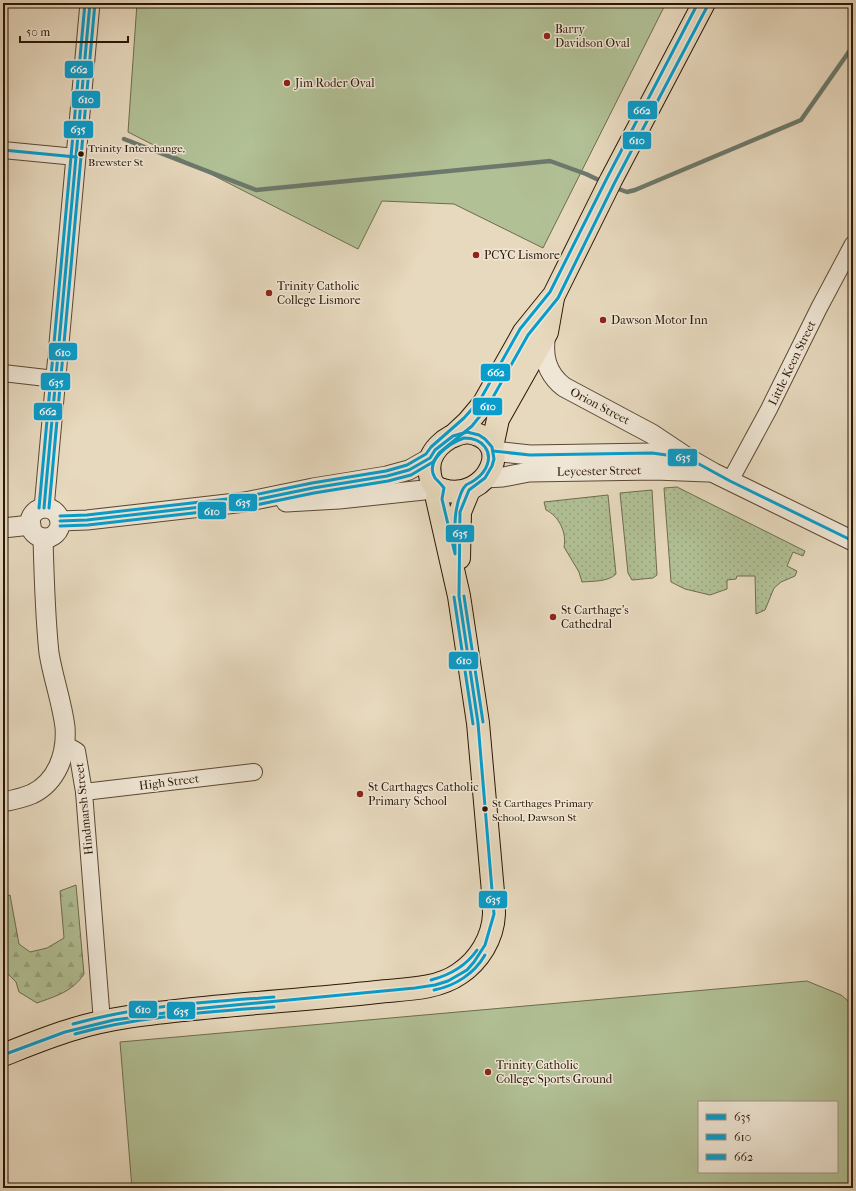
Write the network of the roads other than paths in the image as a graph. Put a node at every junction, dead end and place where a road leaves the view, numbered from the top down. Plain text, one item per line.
1 (90, 3) edge
2 (704, 3) edge
3 (3, 150) edge
4 (76, 157) junction
5 (853, 244) edge
6 (554, 295) junction
7 (547, 332) junction
8 (3, 373) edge
9 (55, 379) junction
10 (453, 436) junction
11 (492, 449) junction
12 (430, 458) junction
13 (688, 458) junction
14 (722, 477) junction
15 (477, 484) junction
16 (437, 487) junction
17 (245, 502) junction
18 (44, 508) junction
19 (60, 521) junction
20 (3, 528) edge
21 (37, 531) junction
22 (853, 541) edge
23 (459, 596) junction
24 (64, 748) junction
25 (254, 772) dead end
26 (84, 792) junction
27 (3, 802) edge
28 (102, 1022) junction
29 (3, 1055) edge

1 - 4 street
2 - 6 main road
3 - 4 street
4 - 9 street
5 - 14 street, Little Keen Street
6 - 7 main road
6 - 10 main road
7 - 11 main road
7 - 13 street, Orion Street
8 - 9 street
9 - 18 street
10 - 11 main road
10 - 12 main road
11 - 13 street, Orion Street
11 - 15 main road
12 - 16 main road
12 - 17 street
13 - 14 street, Orion Street
14 - 15 street, Leycester Street
14 - 22 street, Orion Street
15 - 16 main road
15 - 23 main road
16 - 17 street
16 - 23 main road
17 - 19 street
18 - 19 street
18 - 21 street
19 - 21 street
20 - 21 street
21 - 24 street, Hindmarsh Street
23 - 28 main road
24 - 26 street, Hindmarsh Street
24 - 27 street
25 - 26 street, High Street
26 - 28 street, Hindmarsh Street
28 - 29 main road

